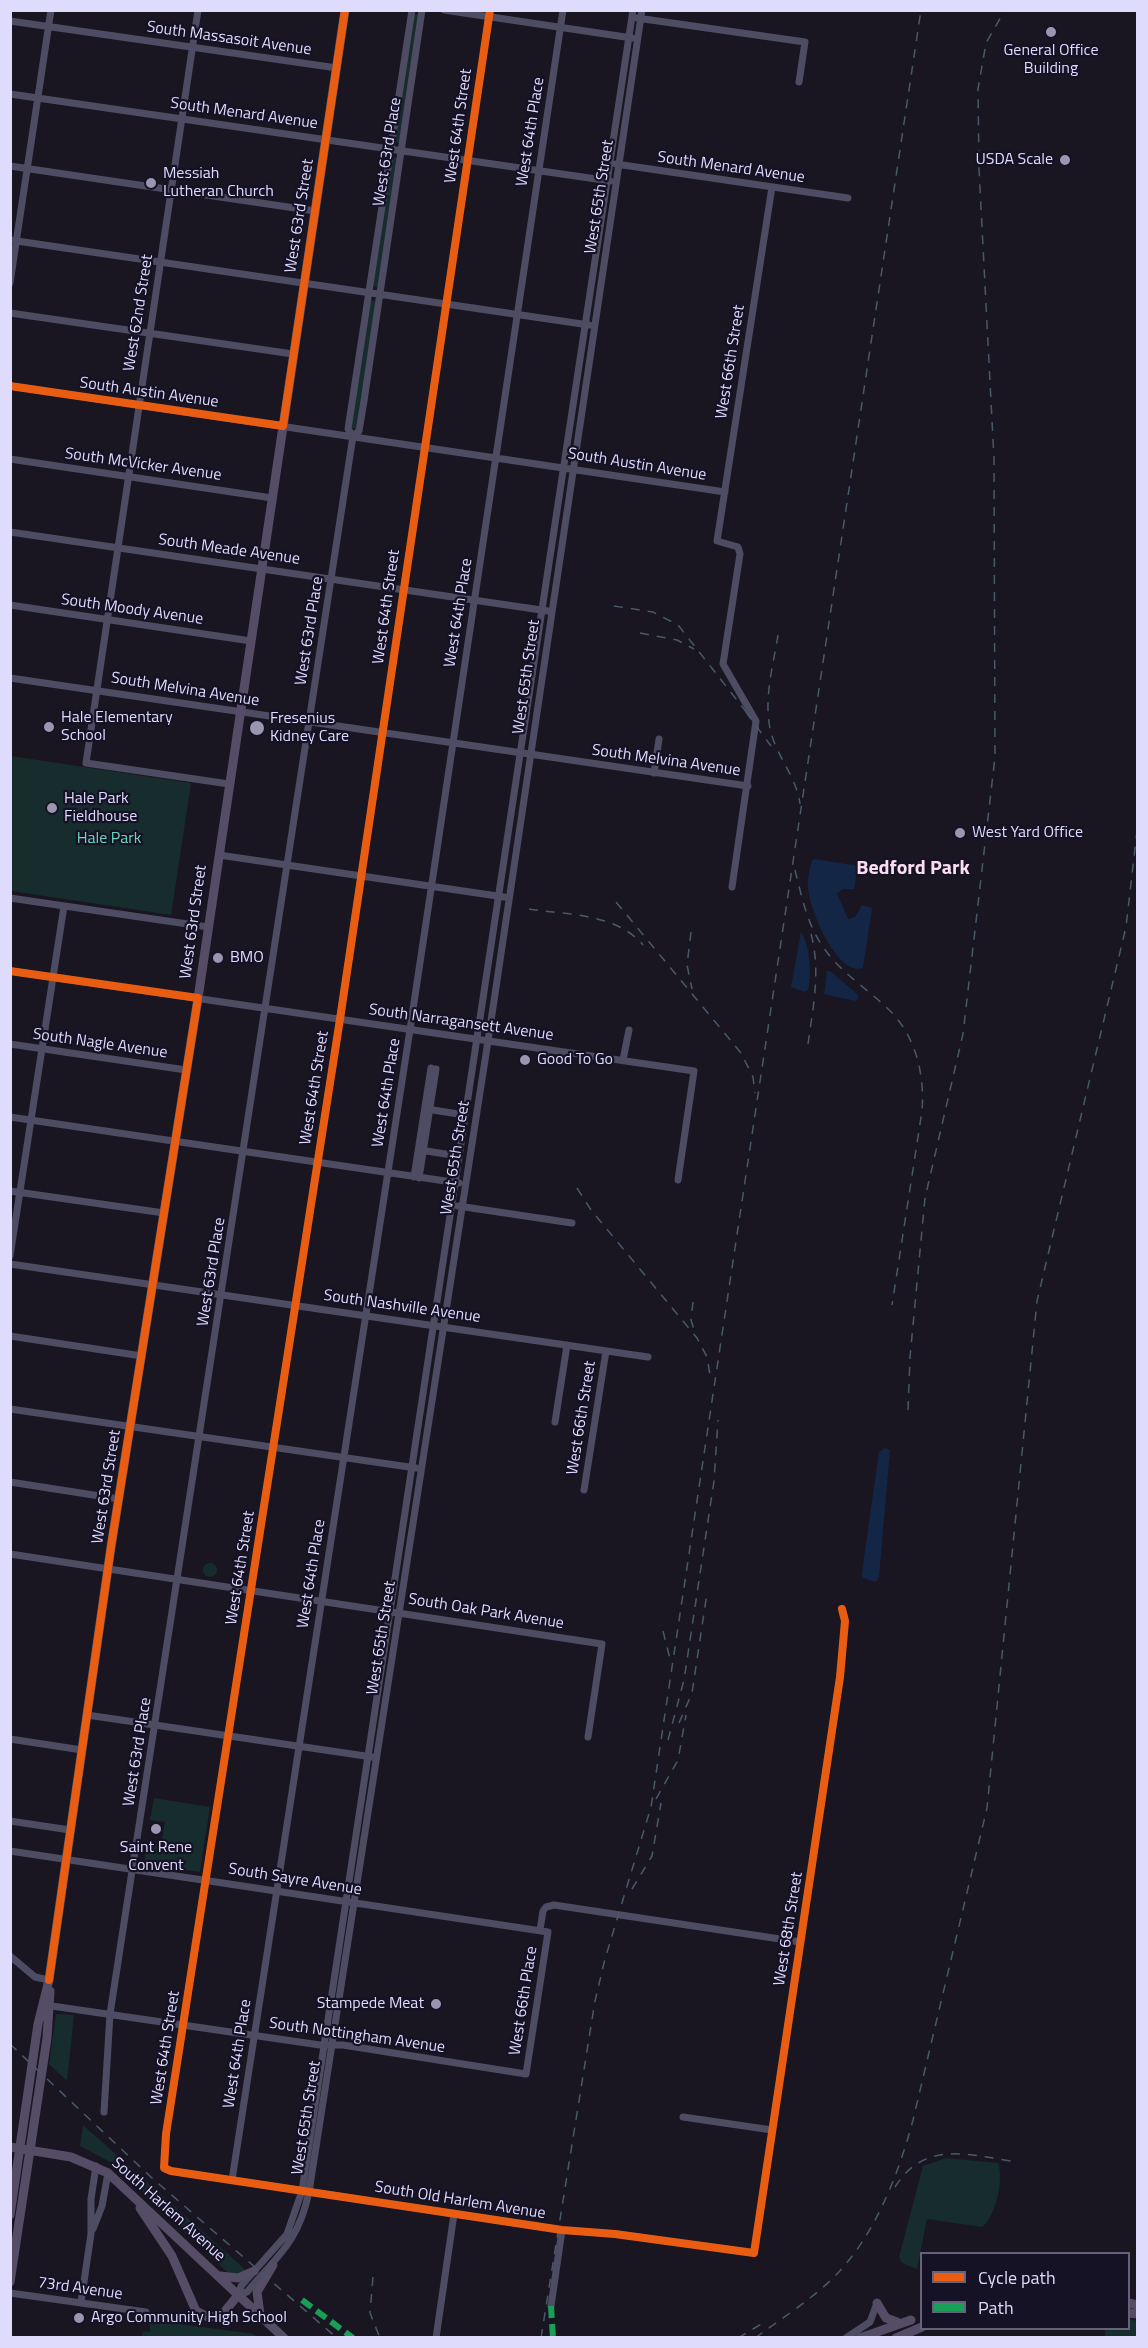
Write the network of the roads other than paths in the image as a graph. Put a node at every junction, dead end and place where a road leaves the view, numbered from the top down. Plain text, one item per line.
1 (51, 10) edge
2 (198, 10) edge
3 (345, 10) edge
4 (412, 10) edge
5 (422, 10) edge
6 (444, 10) edge
7 (563, 10) edge
8 (489, 14) edge
9 (637, 14) edge
10 (10, 21) edge
11 (49, 26) junction
12 (561, 28) junction
13 (633, 38) junction
14 (192, 47) junction
15 (337, 68) junction
16 (799, 82) dead end
17 (10, 94) edge
18 (38, 98) junction
19 (182, 118) junction
20 (326, 140) junction
21 (390, 149) junction
22 (402, 151) junction
23 (467, 160) junction
24 (614, 164) junction
25 (10, 166) edge
26 (28, 169) junction
27 (539, 171) junction
28 (612, 181) junction
29 (772, 187) junction
30 (171, 190) junction
31 (848, 198) dead end
32 (315, 212) junction
33 (14, 241) edge
34 (160, 262) junction
35 (304, 283) junction
36 (10, 284) edge
37 (369, 292) junction
38 (380, 294) junction
39 (446, 304) junction
40 (10, 313) edge
41 (518, 314) junction
42 (590, 325) junction
43 (150, 333) junction
44 (293, 354) junction
45 (10, 386) edge
46 (139, 405) junction
47 (283, 426) junction
48 (353, 436) junction
49 (425, 447) junction
50 (496, 457) junction
51 (10, 459) edge
52 (569, 468) junction
53 (128, 476) junction
54 (724, 492) junction
55 (272, 498) junction
56 (10, 532) edge
57 (117, 548) junction
58 (261, 569) junction
59 (332, 579) junction
60 (403, 590) junction
61 (475, 600) junction
62 (10, 605) edge
63 (547, 611) junction
64 (106, 620) junction
65 (250, 641) junction
66 (10, 678) edge
67 (96, 691) junction
68 (240, 712) junction
69 (310, 723) junction
70 (382, 733) junction
71 (659, 739) dead end
72 (453, 743) junction
73 (526, 754) junction
74 (654, 773) junction
75 (229, 784) junction
76 (748, 786) junction
77 (219, 855) junction
78 (288, 865) junction
79 (361, 876) junction
80 (432, 886) junction
81 (732, 887) dead end
82 (500, 896) junction
83 (10, 898) edge
84 (508, 898) junction
85 (64, 906) junction
86 (208, 927) junction
87 (10, 971) edge
88 (54, 977) junction
89 (198, 998) junction
90 (267, 1009) junction
91 (340, 1019) junction
92 (410, 1029) junction
93 (629, 1030) dead end
94 (478, 1039) junction
95 (488, 1041) junction
96 (10, 1044) edge
97 (43, 1049) junction
98 (623, 1060) junction
99 (433, 1068) dead end
100 (186, 1070) junction
101 (427, 1109) junction
102 (458, 1114) dead end
103 (10, 1117) edge
104 (32, 1120) junction
105 (175, 1142) junction
106 (421, 1150) junction
107 (245, 1152) junction
108 (452, 1155) dead end
109 (317, 1162) junction
110 (388, 1173) junction
111 (417, 1177) junction
112 (678, 1180) dead end
113 (456, 1182) junction
114 (465, 1184) junction
115 (10, 1191) edge
116 (21, 1192) junction
117 (453, 1205) junction
118 (462, 1206) junction
119 (164, 1213) junction
120 (572, 1223) dead end
121 (10, 1256) edge
122 (10, 1264) edge
123 (153, 1284) junction
124 (222, 1294) junction
125 (295, 1305) junction
126 (366, 1315) junction
127 (434, 1325) junction
128 (443, 1326) junction
129 (10, 1336) edge
130 (567, 1345) junction
131 (606, 1351) junction
132 (142, 1356) junction
133 (648, 1356) dead end
134 (10, 1409) edge
135 (555, 1422) dead end
136 (131, 1427) junction
137 (200, 1437) junction
138 (273, 1448) junction
139 (344, 1458) junction
140 (412, 1468) junction
141 (421, 1469) junction
142 (10, 1482) edge
143 (584, 1490) dead end
144 (119, 1498) junction
145 (10, 1554) edge
146 (108, 1569) junction
147 (178, 1580) junction
148 (251, 1591) junction
149 (322, 1602) junction
150 (842, 1609) dead end
151 (390, 1611) junction
152 (400, 1613) junction
153 (87, 1715) junction
154 (156, 1725) junction
155 (228, 1735) junction
156 (588, 1737) dead end
157 (10, 1739) edge
158 (300, 1746) junction
159 (82, 1750) junction
160 (372, 1756) junction
161 (10, 1821) edge
162 (70, 1830) junction
163 (10, 1851) edge
164 (66, 1859) junction
165 (133, 1869) junction
166 (206, 1880) junction
167 (277, 1891) junction
168 (350, 1902) junction
169 (544, 1931) junction
170 (800, 1942) junction
171 (10, 1956) edge
172 (49, 1980) junction
173 (46, 2005) junction
174 (110, 2014) junction
175 (183, 2025) junction
176 (255, 2035) junction
177 (328, 2044) junction
178 (526, 2074) joint
179 (104, 2112) dead end
180 (683, 2117) dead end
181 (772, 2130) junction
182 (20, 2149) edge
183 (96, 2166) junction
184 (164, 2168) joint
185 (108, 2173) junction
186 (232, 2180) junction
187 (126, 2189) junction
188 (305, 2191) junction
189 (454, 2214) junction
190 (10, 2215) edge
191 (562, 2230) junction
192 (18, 2231) junction
193 (91, 2234) junction
194 (10, 2240) edge
195 (754, 2253) joint
196 (273, 2265) junction
197 (254, 2271) junction
198 (218, 2275) junction
199 (10, 2282) edge
200 (10, 2292) edge
201 (239, 2294) junction
202 (81, 2302) junction
203 (877, 2303) joint
204 (551, 2306) dead end
205 (146, 2312) dead end
206 (260, 2314) junction
207 (920, 2316) edge
208 (911, 2320) junction
209 (897, 2322) junction
210 (920, 2327) edge
211 (284, 2337) edge
212 (436, 2337) edge
213 (846, 2337) edge
214 (860, 2337) edge
215 (878, 2337) edge
216 (896, 2337) edge

1 - 11 street
2 - 14 street, West 62nd Street
3 - 15 main road, West 63rd Street
4 - 21 street, West 63rd Place
5 - 22 street, West 63rd Place
6 - 8 street
7 - 12 street, West 64th Place
8 - 12 street
8 - 23 street, West 64th Street
9 - 13 street, West 65th Street
9 - 16 street
10 - 11 street, South Massasoit Avenue
11 - 14 street, South Massasoit Avenue
11 - 18 street
12 - 13 street
12 - 27 street, West 64th Place
13 - 24 street, West 65th Street
14 - 15 street, South Massasoit Avenue
14 - 19 street, West 62nd Street
15 - 20 main road, West 63rd Street
17 - 18 street, South Menard Avenue
18 - 19 street, South Menard Avenue
18 - 26 street
19 - 20 street, South Menard Avenue
19 - 30 street, West 62nd Street
20 - 21 street, South Menard Avenue
20 - 32 main road, West 63rd Street
21 - 22 street, South Menard Avenue
21 - 37 street, West 63rd Place
22 - 23 street, South Menard Avenue
22 - 38 street, West 63rd Place
23 - 27 street, South Menard Avenue
23 - 39 street, West 64th Street
24 - 28 street, West 65th Street
24 - 29 street, South Menard Avenue
25 - 26 street
26 - 30 street
26 - 33 street
27 - 28 street, South Menard Avenue
27 - 41 street, West 64th Place
28 - 42 street, West 65th Street
29 - 31 street, South Menard Avenue
29 - 54 street, West 66th Street
30 - 32 street
30 - 34 street, West 62nd Street
32 - 35 main road, West 63rd Street
33 - 34 street
33 - 36 street
34 - 35 street
34 - 43 street, West 62nd Street
35 - 37 street
35 - 44 main road, West 63rd Street
37 - 38 street
37 - 48 street, West 63rd Place
38 - 39 street
38 - 48 street, West 63rd Place
39 - 41 street
39 - 49 street, West 64th Street
40 - 43 street
41 - 42 street
41 - 50 street, West 64th Place
42 - 52 street, West 65th Street
43 - 44 street
43 - 46 street, West 62nd Street
44 - 47 main road, West 63rd Street
45 - 46 street, South Austin Avenue
46 - 47 street, South Austin Avenue
46 - 53 street, West 62nd Street
47 - 48 street, South Austin Avenue
47 - 55 main road, West 63rd Street
48 - 49 street, South Austin Avenue
48 - 59 street, West 63rd Place
49 - 50 street, South Austin Avenue
49 - 60 street, West 64th Street
50 - 52 street, South Austin Avenue
50 - 61 street, West 64th Place
51 - 53 street, South McVicker Avenue
52 - 54 street, South Austin Avenue
52 - 63 street, West 65th Street
53 - 55 street, South McVicker Avenue
53 - 57 street, West 62nd Street
54 - 76 street, West 66th Street
55 - 58 main road, West 63rd Street
56 - 57 street, South Meade Avenue
57 - 58 street, South Meade Avenue
57 - 64 street, West 62nd Street
58 - 59 street, South Meade Avenue
58 - 65 main road, West 63rd Street
59 - 60 street, South Meade Avenue
59 - 69 street, West 63rd Place
60 - 61 street, South Meade Avenue
60 - 70 street, West 64th Street
61 - 63 street, South Meade Avenue
61 - 72 street, West 64th Place
62 - 64 street, South Moody Avenue
63 - 73 street, West 65th Street
64 - 65 street, South Moody Avenue
64 - 67 street, West 62nd Street
65 - 68 main road, West 63rd Street
66 - 67 street, South Melvina Avenue
67 - 68 street, South Melvina Avenue
67 - 75 street, West 62nd Street
68 - 69 street, South Melvina Avenue
68 - 75 main road, West 63rd Street
69 - 70 street, South Melvina Avenue
69 - 78 street, West 63rd Place
70 - 72 street, South Melvina Avenue
70 - 79 street, West 64th Street
71 - 74 street
72 - 73 street, South Melvina Avenue
72 - 80 street, West 64th Place
73 - 74 street, South Melvina Avenue
73 - 82 street, West 65th Street
73 - 84 street, West 65th Street
74 - 76 street, South Melvina Avenue
75 - 77 main road, West 63rd Street
76 - 81 street
77 - 78 street
77 - 86 main road, West 63rd Street
78 - 79 street
78 - 90 street, West 63rd Place
79 - 80 street
79 - 91 street, West 64th Street
80 - 82 street
80 - 92 street, West 64th Place
82 - 84 street
82 - 94 street, West 65th Street
83 - 85 street
84 - 95 street, West 65th Street
85 - 86 street
85 - 88 street
86 - 89 main road, West 63rd Street
87 - 88 street, South Narragansett Avenue
88 - 89 street, South Narragansett Avenue
88 - 97 street
89 - 90 street, South Narragansett Avenue
89 - 100 main road, West 63rd Street
90 - 91 street, South Narragansett Avenue
90 - 107 street, West 63rd Place
91 - 92 street, South Narragansett Avenue
91 - 109 street, West 64th Street
92 - 94 street, South Narragansett Avenue
92 - 110 street, West 64th Place
93 - 98 street
94 - 95 street, South Narragansett Avenue
94 - 113 street, West 65th Street
95 - 98 street, South Narragansett Avenue
95 - 114 street, West 65th Street
96 - 97 street, South Nagle Avenue
97 - 100 street, South Nagle Avenue
97 - 104 street
98 - 112 street, South Narragansett Avenue
99 - 101 street
100 - 105 main road, West 63rd Street
101 - 102 street
101 - 106 street
103 - 104 street
104 - 105 street
104 - 116 street
105 - 107 street
105 - 119 main road, West 63rd Street
106 - 108 street
106 - 111 street
107 - 109 street
107 - 124 street, West 63rd Place
109 - 110 street
109 - 125 street, West 64th Street
110 - 111 street
110 - 126 street, West 64th Place
111 - 113 street
113 - 114 street
113 - 117 street, West 65th Street
114 - 118 street, West 65th Street
115 - 116 street
116 - 119 street
116 - 121 street
117 - 118 street
117 - 127 street, West 65th Street
118 - 120 street
118 - 128 street, West 65th Street
119 - 123 main road, West 63rd Street
122 - 123 street, South Nashville Avenue
123 - 124 street, South Nashville Avenue
123 - 132 main road, West 63rd Street
124 - 125 street, South Nashville Avenue
124 - 137 street, West 63rd Place
125 - 126 street, South Nashville Avenue
125 - 138 street, West 64th Street
126 - 127 street, South Nashville Avenue
126 - 139 street, West 64th Place
127 - 128 street, South Nashville Avenue
127 - 140 street, West 65th Street
128 - 130 street, South Nashville Avenue
128 - 141 street, West 65th Street
129 - 132 street
130 - 131 street, South Nashville Avenue
130 - 135 street, West 66th Street
131 - 133 street, South Nashville Avenue
131 - 143 street, West 66th Street
132 - 136 main road, West 63rd Street
134 - 136 street
136 - 137 street
136 - 144 main road, West 63rd Street
137 - 138 street
137 - 147 street, West 63rd Place
138 - 139 street
138 - 148 street, West 64th Street
139 - 140 street
139 - 149 street, West 64th Place
140 - 141 street
140 - 151 street, West 65th Street
141 - 152 street, West 65th Street
142 - 144 street
144 - 146 main road, West 63rd Street
145 - 146 street, South Oak Park Avenue
146 - 147 street, South Oak Park Avenue
146 - 153 main road, West 63rd Street
147 - 148 street, South Oak Park Avenue
147 - 154 street, West 63rd Place
148 - 149 street, South Oak Park Avenue
148 - 155 street, West 64th Street
149 - 151 street, South Oak Park Avenue
149 - 158 street, West 64th Place
150 - 170 street, West 68th Street
151 - 152 street, South Oak Park Avenue
151 - 160 street, West 65th Street
152 - 156 street, South Oak Park Avenue
152 - 160 street, West 65th Street
153 - 154 street
153 - 159 main road, West 63rd Street
154 - 155 street
154 - 165 street, West 63rd Place
155 - 158 street
155 - 166 street, West 64th Street
157 - 159 street
158 - 160 street
158 - 167 street, West 64th Place
159 - 162 main road, West 63rd Street
160 - 168 street, West 65th Street
161 - 162 street
162 - 164 main road, West 63rd Street
163 - 164 street, South Sayre Avenue
164 - 165 street, South Sayre Avenue
164 - 172 main road, West 63rd Street
165 - 166 street, South Sayre Avenue
165 - 174 street, West 63rd Place
166 - 167 street, South Sayre Avenue
166 - 175 street, West 64th Street
167 - 168 street, South Sayre Avenue
167 - 176 street, West 64th Place
168 - 169 street, South Sayre Avenue
168 - 177 street, West 65th Street
169 - 170 street
169 - 178 street, West 66th Place
170 - 181 street, West 68th Street
171 - 172 street
172 - 173 main road, West 63rd Street
173 - 174 street, South Nottingham Avenue
173 - 182 main road, West 63rd Street
174 - 175 street, South Nottingham Avenue
174 - 179 street, West 63rd Place
175 - 176 street, South Nottingham Avenue
175 - 184 street, West 64th Street
176 - 177 street, South Nottingham Avenue
176 - 186 street, West 64th Place
177 - 178 street, South Nottingham Avenue
177 - 188 street, West 65th Street
180 - 181 street
181 - 195 street, West 68th Street
182 - 183 main road, South Harlem Avenue
182 - 190 main road
182 - 192 main road
183 - 185 main road, South Harlem Avenue
183 - 193 street
184 - 186 street, South Old Harlem Avenue
185 - 187 main road, South Harlem Avenue
185 - 193 street
186 - 188 street, South Old Harlem Avenue
187 - 198 main road, South Harlem Avenue
187 - 201 main road
188 - 189 street, South Old Harlem Avenue
188 - 196 street, West 65th Street
188 - 197 street, West 65th Street
189 - 191 street, South Old Harlem Avenue
189 - 212 street
191 - 195 street, South Old Harlem Avenue
191 - 204 street
192 - 194 main road
192 - 199 main road
193 - 202 street
196 - 201 street, West 65th Street
196 - 206 main road
197 - 198 main road
197 - 201 street, West 65th Street
198 - 201 main road, South Harlem Avenue
200 - 202 street, 73rd Avenue
201 - 206 main road, South Harlem Avenue
202 - 205 street, 73rd Avenue
203 - 209 main road
203 - 213 street
206 - 211 main road, South Harlem Avenue
207 - 208 main road
208 - 209 main road
208 - 215 main road
209 - 214 main road
210 - 216 main road

